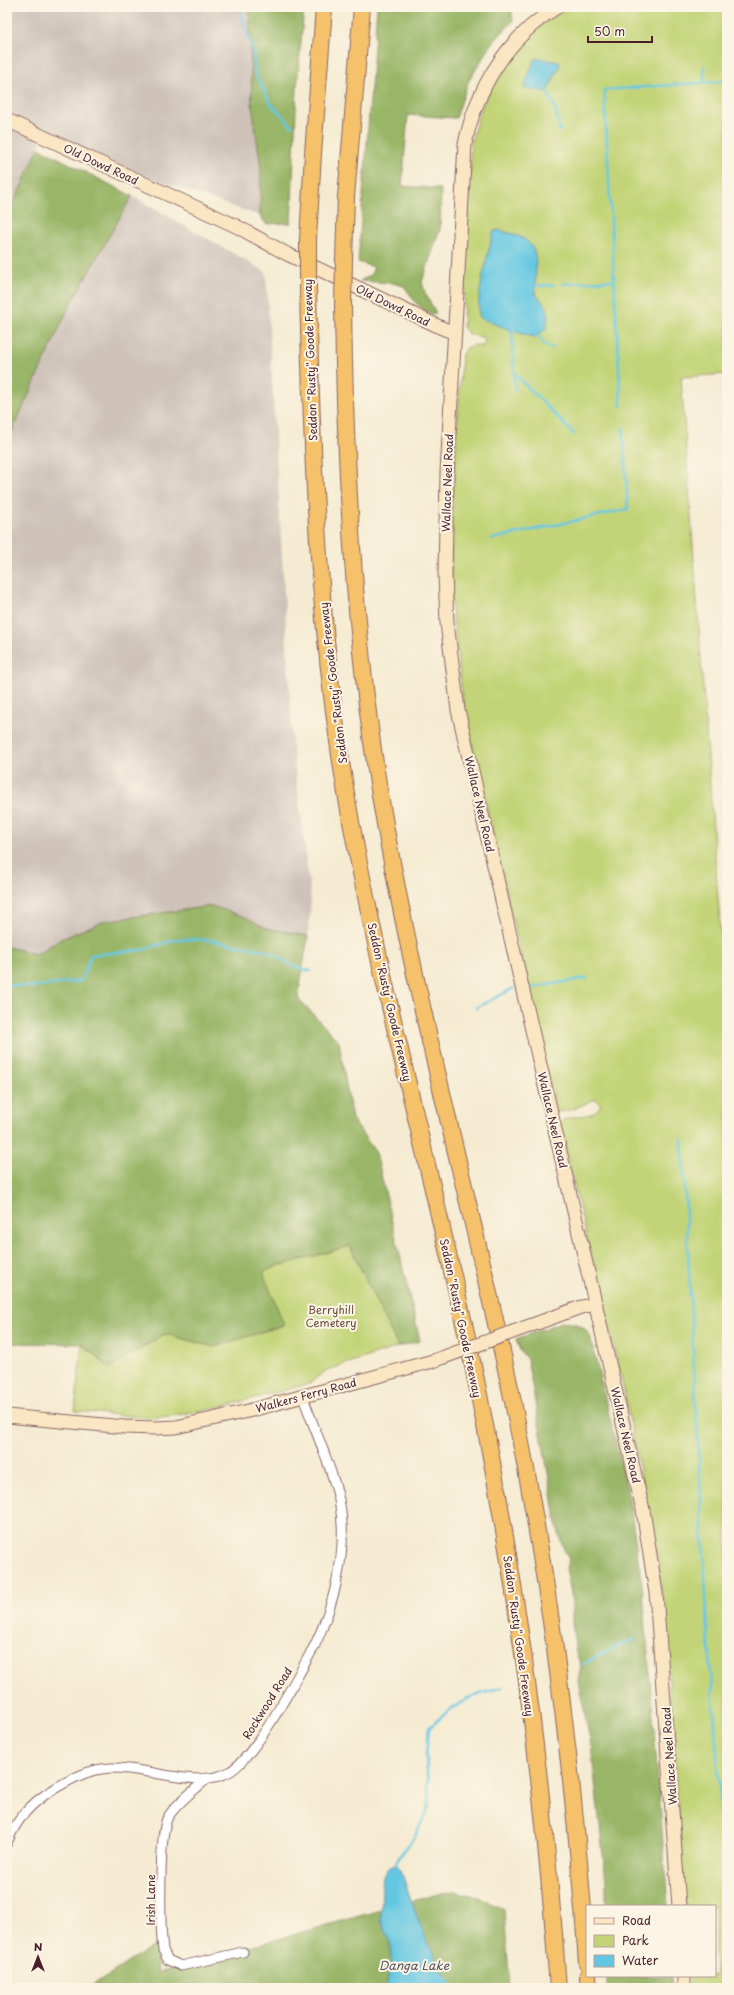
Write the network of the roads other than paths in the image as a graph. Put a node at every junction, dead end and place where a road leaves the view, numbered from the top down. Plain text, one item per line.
1 (324, 7) edge
2 (557, 7) edge
3 (362, 8) edge
4 (7, 120) edge
5 (455, 333) junction
6 (596, 1304) junction
7 (303, 1397) junction
8 (7, 1416) edge
9 (208, 1778) junction
10 (7, 1843) edge
11 (679, 1905) edge
12 (586, 1951) edge
13 (243, 1952) dead end
14 (588, 1977) edge
15 (684, 1977) edge
16 (558, 1988) edge
17 (589, 1988) edge
18 (684, 1988) edge

1 - 16 highway, Seddon "Rusty" Goode Freeway, bridge
2 - 5 street
3 - 12 highway, bridge
4 - 5 street, Old Dowd Road
5 - 6 street, Wallace Neel Road
6 - 7 street, Walkers Ferry Road, bridge
6 - 11 street, Wallace Neel Road
7 - 8 street, Walkers Ferry Road
7 - 9 street, Rockwood Road
9 - 10 street, Rockwood Road
9 - 13 street, Irish Lane
14 - 17 highway
15 - 18 street

